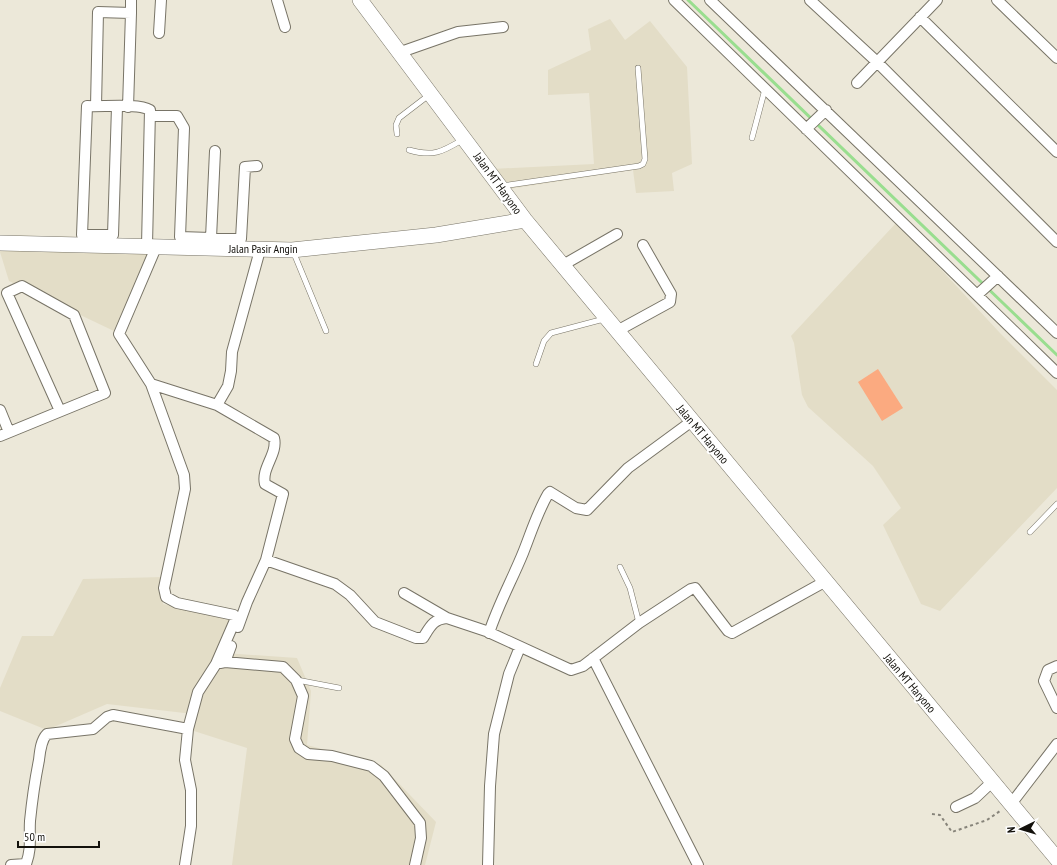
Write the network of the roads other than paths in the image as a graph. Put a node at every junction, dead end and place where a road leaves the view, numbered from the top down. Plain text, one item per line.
1 (131, 0) edge
2 (161, 0) edge
3 (277, 0) edge
4 (360, 0) edge
5 (674, 0) edge
6 (710, 0) edge
7 (810, 0) edge
8 (937, 0) edge
9 (997, 0) edge
10 (131, 13) junction
11 (920, 17) junction
12 (285, 27) dead end
13 (503, 27) dead end
14 (159, 33) dead end
15 (1043, 45) junction
16 (1057, 50) edge
17 (398, 53) junction
18 (1057, 58) edge
19 (876, 61) junction
20 (638, 68) dead end
21 (857, 83) dead end
22 (765, 89) junction
23 (430, 95) junction
24 (96, 106) junction
25 (117, 107) junction
26 (128, 107) junction
27 (822, 113) junction
28 (150, 116) junction
29 (808, 127) junction
30 (398, 134) dead end
31 (752, 138) dead end
32 (465, 139) junction
33 (410, 150) dead end
34 (215, 151) dead end
35 (1057, 152) edge
36 (257, 166) dead end
37 (501, 186) junction
38 (525, 220) junction
39 (617, 234) dead end
40 (211, 238) junction
41 (1057, 242) edge
42 (0, 243) edge
43 (152, 245) junction
44 (643, 245) dead end
45 (260, 250) junction
46 (292, 250) junction
47 (563, 265) junction
48 (995, 279) junction
49 (978, 295) junction
50 (606, 319) junction
51 (326, 331) dead end
52 (617, 331) junction
53 (1057, 333) edge
54 (536, 364) dead end
55 (1057, 373) edge
56 (151, 384) junction
57 (217, 405) junction
58 (0, 410) edge
59 (60, 411) junction
60 (692, 421) junction
61 (5, 434) edge
62 (1057, 504) edge
63 (1030, 532) dead end
64 (266, 560) junction
65 (620, 567) dead end
66 (826, 581) junction
67 (404, 593) dead end
68 (447, 618) junction
69 (639, 623) junction
70 (489, 633) junction
71 (520, 647) junction
72 (593, 658) junction
73 (221, 663) junction
74 (1057, 666) edge
75 (296, 680) junction
76 (339, 688) dead end
77 (1057, 708) edge
78 (188, 729) junction
79 (1057, 744) edge
80 (992, 782) junction
81 (1011, 804) junction
82 (956, 807) dead end
83 (1057, 859) edge
84 (1057, 863) edge
85 (11, 865) edge
86 (185, 865) edge
87 (415, 865) edge
88 (488, 865) edge
89 (698, 865) edge
90 (1053, 865) edge

1 - 10 street
2 - 14 street
3 - 12 street
4 - 17 main road, Jalan MT Haryono
5 - 22 street
6 - 27 street
7 - 19 street
8 - 11 street
9 - 15 street
10 - 24 street
10 - 26 street
11 - 19 street
11 - 35 street
13 - 17 street
15 - 16 street
15 - 18 street
17 - 23 main road, Jalan MT Haryono
19 - 21 street
19 - 41 street
20 - 37 lane
22 - 29 street
22 - 31 lane
23 - 30 lane
23 - 32 main road, Jalan MT Haryono
24 - 25 street
24 - 25 street
25 - 26 street
26 - 28 street
27 - 29 street
27 - 48 street
28 - 40 street
28 - 43 street
29 - 49 street
32 - 33 lane
32 - 37 main road, Jalan MT Haryono
34 - 40 street
36 - 40 street
37 - 38 main road, Jalan MT Haryono
38 - 46 main road, Jalan Pasir Angin
38 - 47 main road, Jalan MT Haryono
39 - 47 street
42 - 43 main road, Jalan Pasir Angin
43 - 45 main road, Jalan Pasir Angin
43 - 56 street
44 - 52 street
45 - 46 main road, Jalan Pasir Angin
45 - 57 street
46 - 51 lane
47 - 50 main road, Jalan MT Haryono
48 - 49 street
48 - 53 street
49 - 55 street
50 - 52 main road, Jalan MT Haryono
50 - 54 lane
52 - 60 main road, Jalan MT Haryono
56 - 57 street
56 - 73 street
57 - 64 street
58 - 61 street
59 - 59 street
59 - 61 street
60 - 66 main road, Jalan MT Haryono
60 - 70 street
62 - 63 lane
64 - 68 street
64 - 73 street
65 - 69 lane
66 - 69 street
66 - 80 main road, Jalan MT Haryono
67 - 68 street
68 - 70 street
69 - 72 street
70 - 71 street
71 - 72 street
71 - 88 street
72 - 89 street
73 - 75 street
73 - 78 street
74 - 77 street
75 - 76 lane
75 - 87 street
78 - 85 street
78 - 86 street
79 - 81 street
80 - 81 main road, Jalan MT Haryono
80 - 82 street
81 - 83 main road, Jalan MT Haryono
84 - 90 street

